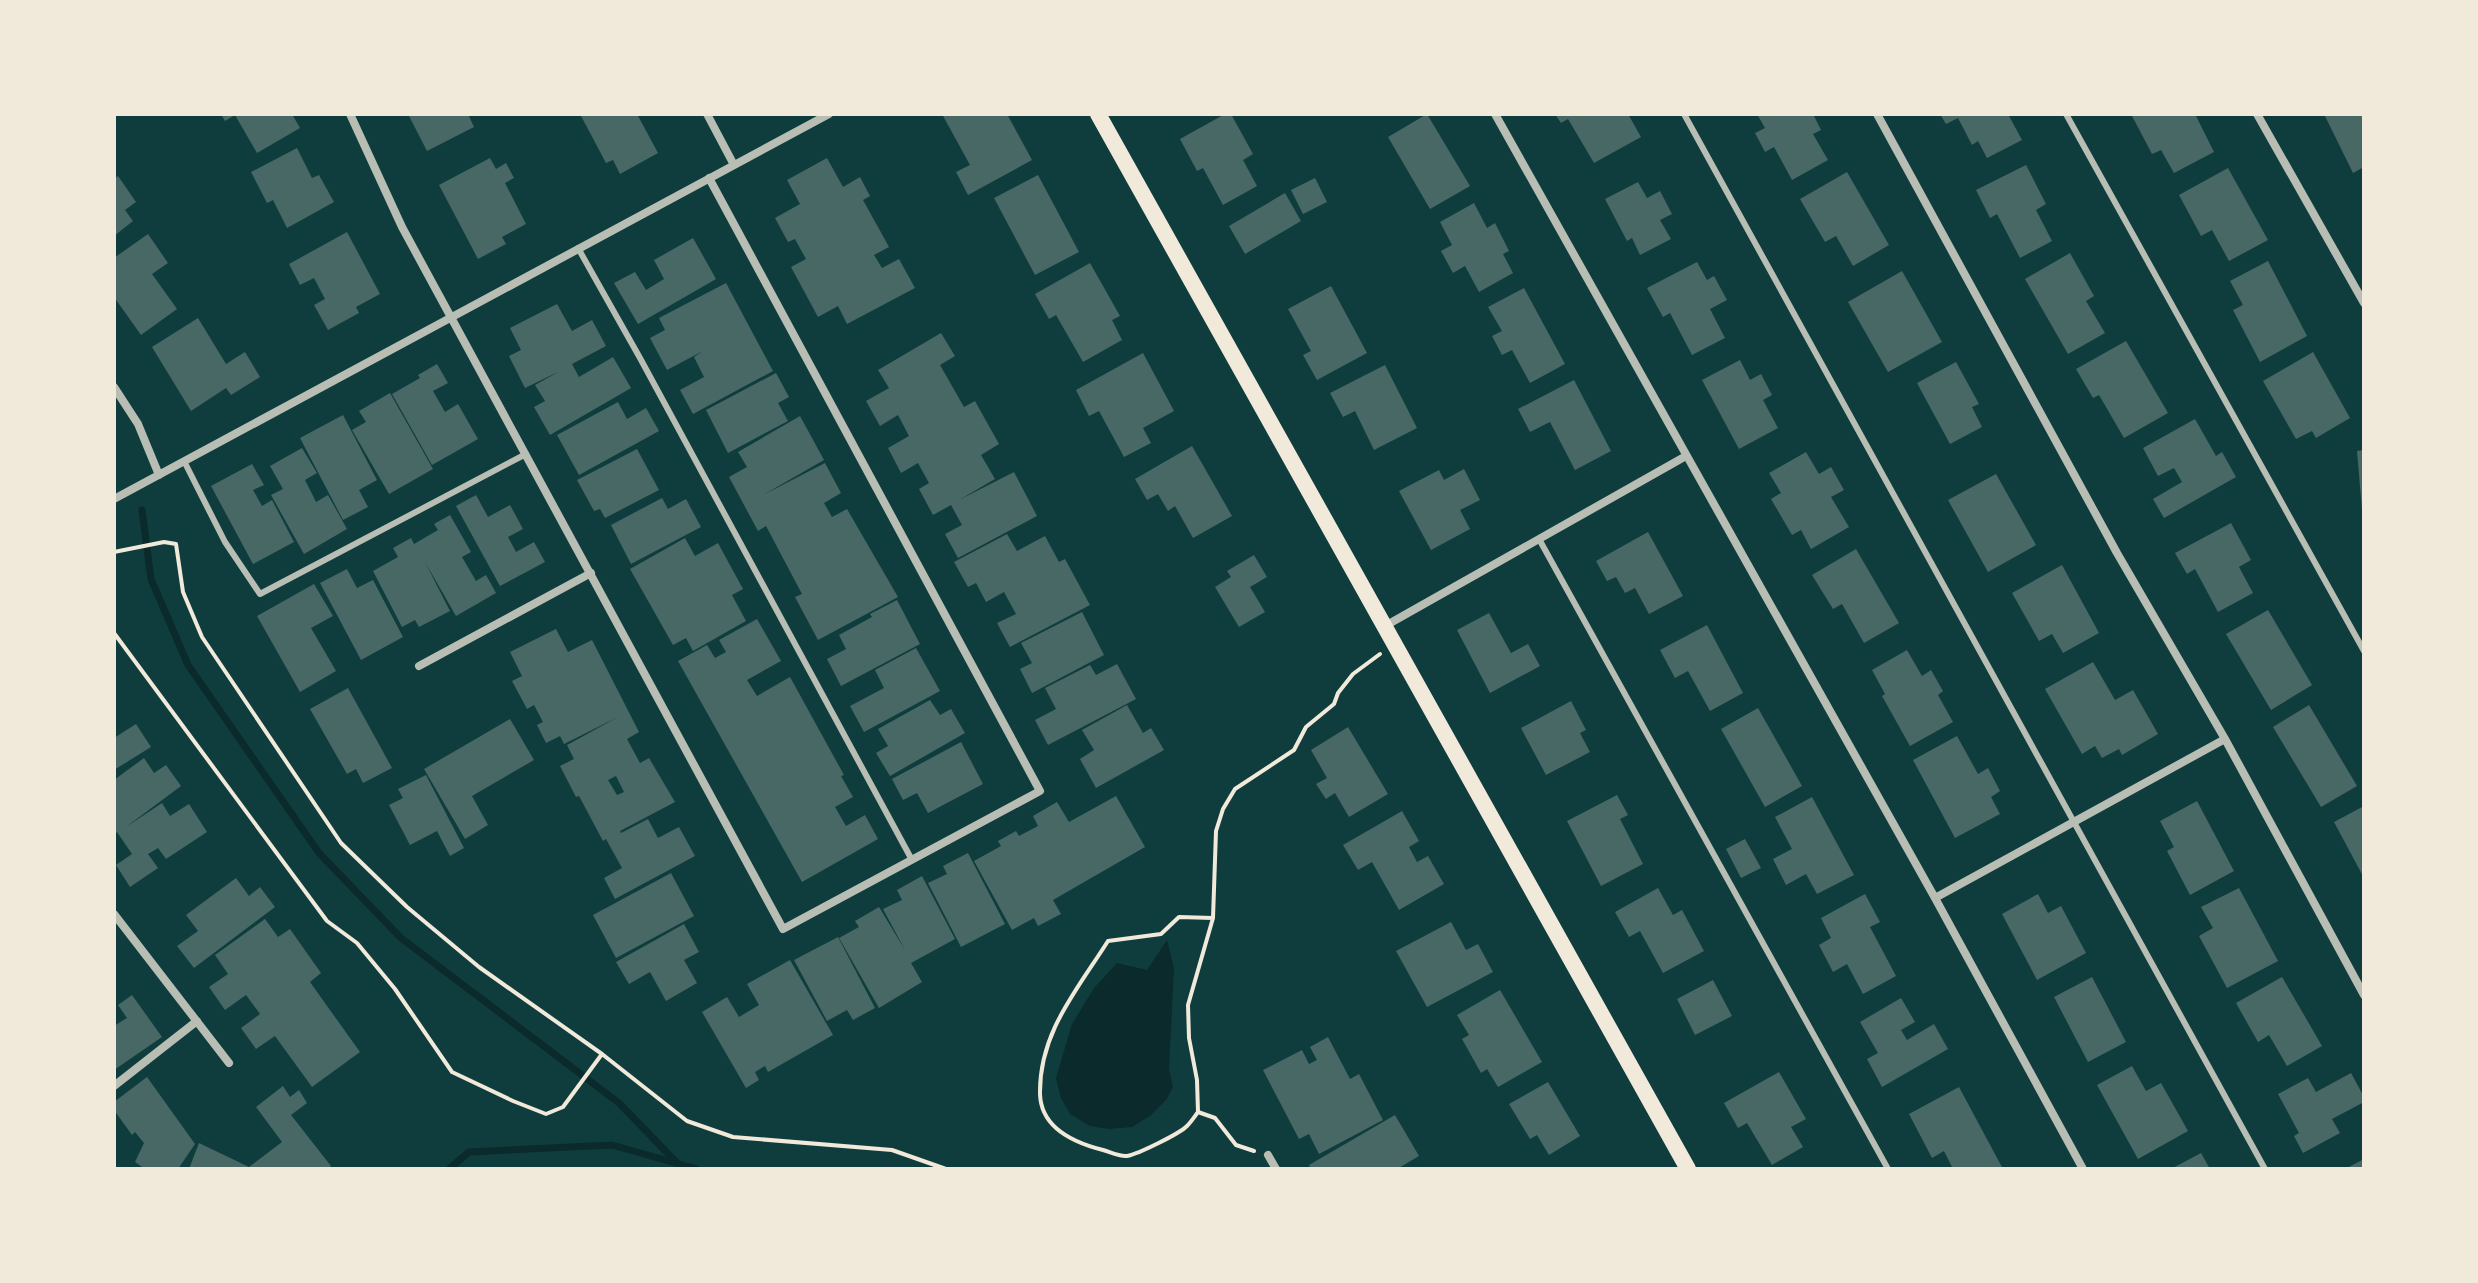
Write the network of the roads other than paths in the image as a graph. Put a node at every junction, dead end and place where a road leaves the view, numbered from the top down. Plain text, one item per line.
1 (350, 114) edge
2 (707, 114) edge
3 (829, 114) edge
4 (1098, 114) edge
5 (1495, 114) edge
6 (1684, 114) edge
7 (1877, 114) edge
8 (2066, 114) edge
9 (2257, 114) edge
10 (734, 165) junction
11 (709, 178) junction
12 (578, 248) junction
13 (2364, 303) edge
14 (450, 317) junction
15 (114, 387) edge
16 (526, 454) junction
17 (1686, 456) junction
18 (184, 461) junction
19 (159, 475) junction
20 (114, 499) edge
21 (1539, 539) junction
22 (591, 573) junction
23 (1385, 626) junction
24 (2364, 651) edge
25 (419, 666) dead end
26 (2225, 739) junction
27 (2073, 821) junction
28 (912, 860) junction
29 (1935, 898) junction
30 (114, 914) edge
31 (2364, 995) edge
32 (197, 1021) junction
33 (229, 1063) dead end
34 (114, 1086) edge
35 (1268, 1155) dead end
36 (1276, 1169) edge
37 (1688, 1169) edge
38 (1888, 1169) edge
39 (2083, 1169) edge
40 (2265, 1169) edge

1 - 14 street
2 - 10 street
3 - 10 street
4 - 23 main road
5 - 17 street
6 - 27 lane
7 - 26 street
8 - 24 lane
9 - 13 street
10 - 11 street
11 - 12 street
11 - 28 street
12 - 14 street
12 - 28 lane
14 - 16 street
14 - 18 street
15 - 19 street
16 - 18 lane
16 - 22 street
17 - 21 street
17 - 29 street
18 - 19 street
19 - 20 street
21 - 23 street
21 - 38 lane
22 - 25 street
22 - 28 street
23 - 37 main road
26 - 27 street
26 - 31 street
27 - 29 street
27 - 40 lane
29 - 39 street
30 - 32 street
32 - 33 street
32 - 34 street
35 - 36 street

